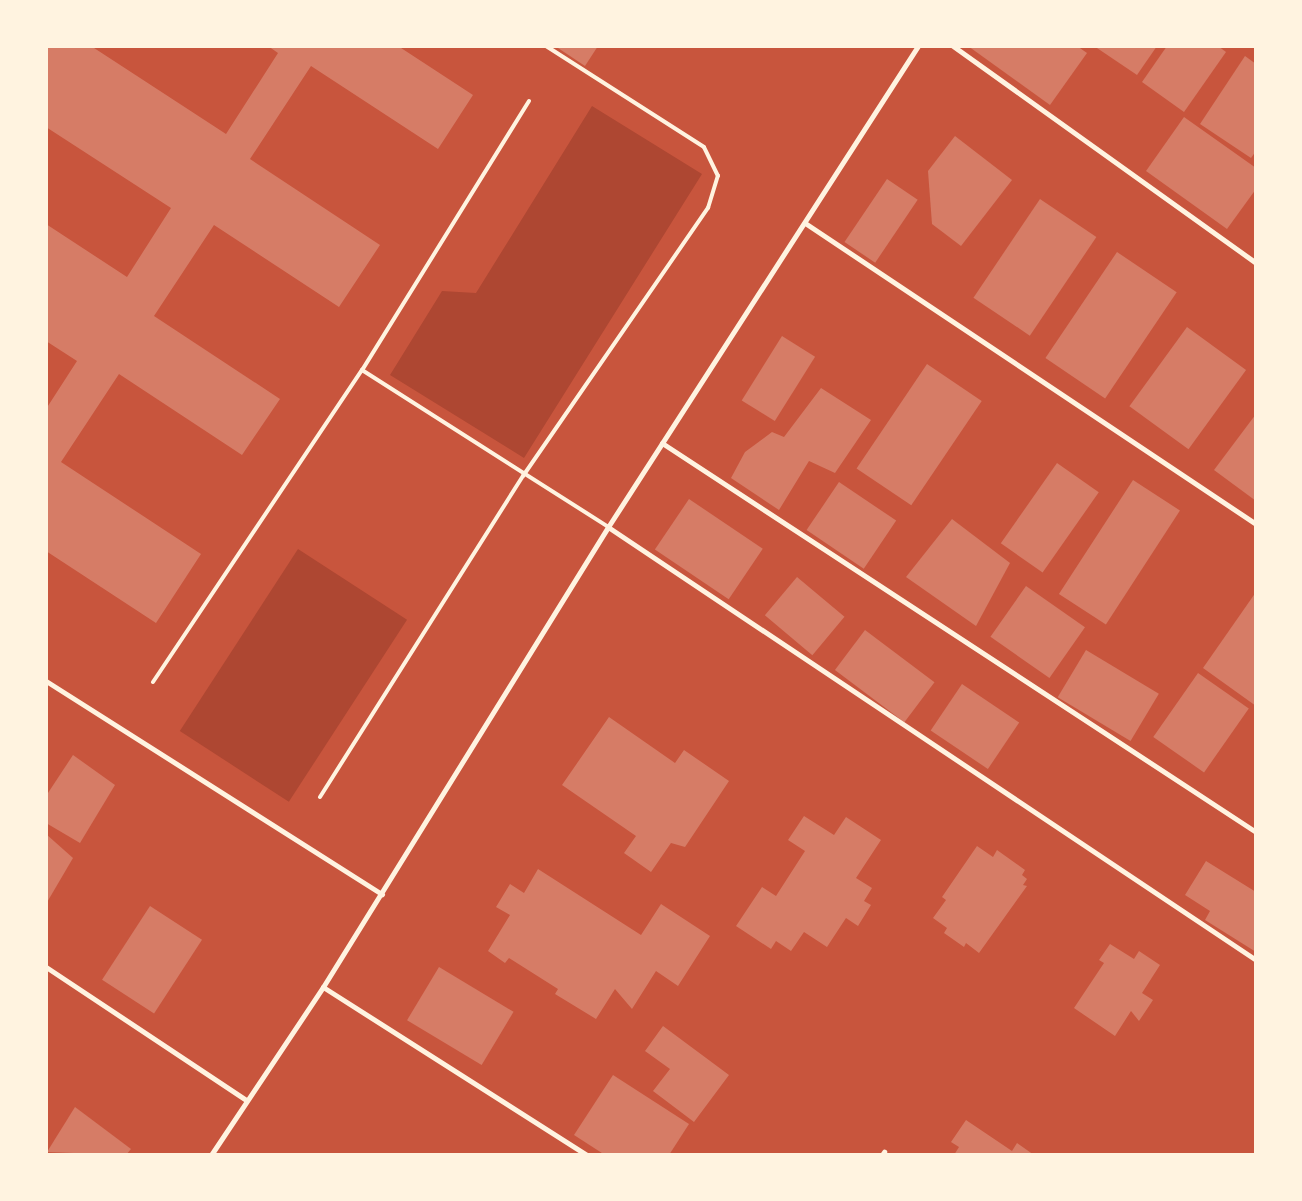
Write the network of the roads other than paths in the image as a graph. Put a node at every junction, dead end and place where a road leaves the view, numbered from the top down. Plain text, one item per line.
1 (546, 46) edge
2 (918, 46) edge
3 (953, 46) edge
4 (529, 101) dead end
5 (805, 223) junction
6 (1256, 263) edge
7 (362, 370) junction
8 (662, 443) junction
9 (523, 476) junction
10 (1256, 524) edge
11 (608, 527) junction
12 (46, 681) edge
13 (152, 682) dead end
14 (320, 797) dead end
15 (1256, 832) edge
16 (382, 894) junction
17 (1256, 960) edge
18 (46, 967) edge
19 (323, 987) junction
20 (246, 1100) junction
21 (211, 1155) edge
22 (588, 1155) edge

1 - 9 lane
2 - 5 street
3 - 6 street
4 - 7 lane
5 - 8 street
5 - 10 street
7 - 9 lane
7 - 13 lane
8 - 11 street
8 - 15 street
9 - 11 lane
9 - 14 lane
11 - 16 street
11 - 17 street
12 - 16 street
16 - 19 street
18 - 20 street
19 - 20 street
19 - 22 street
20 - 21 street

